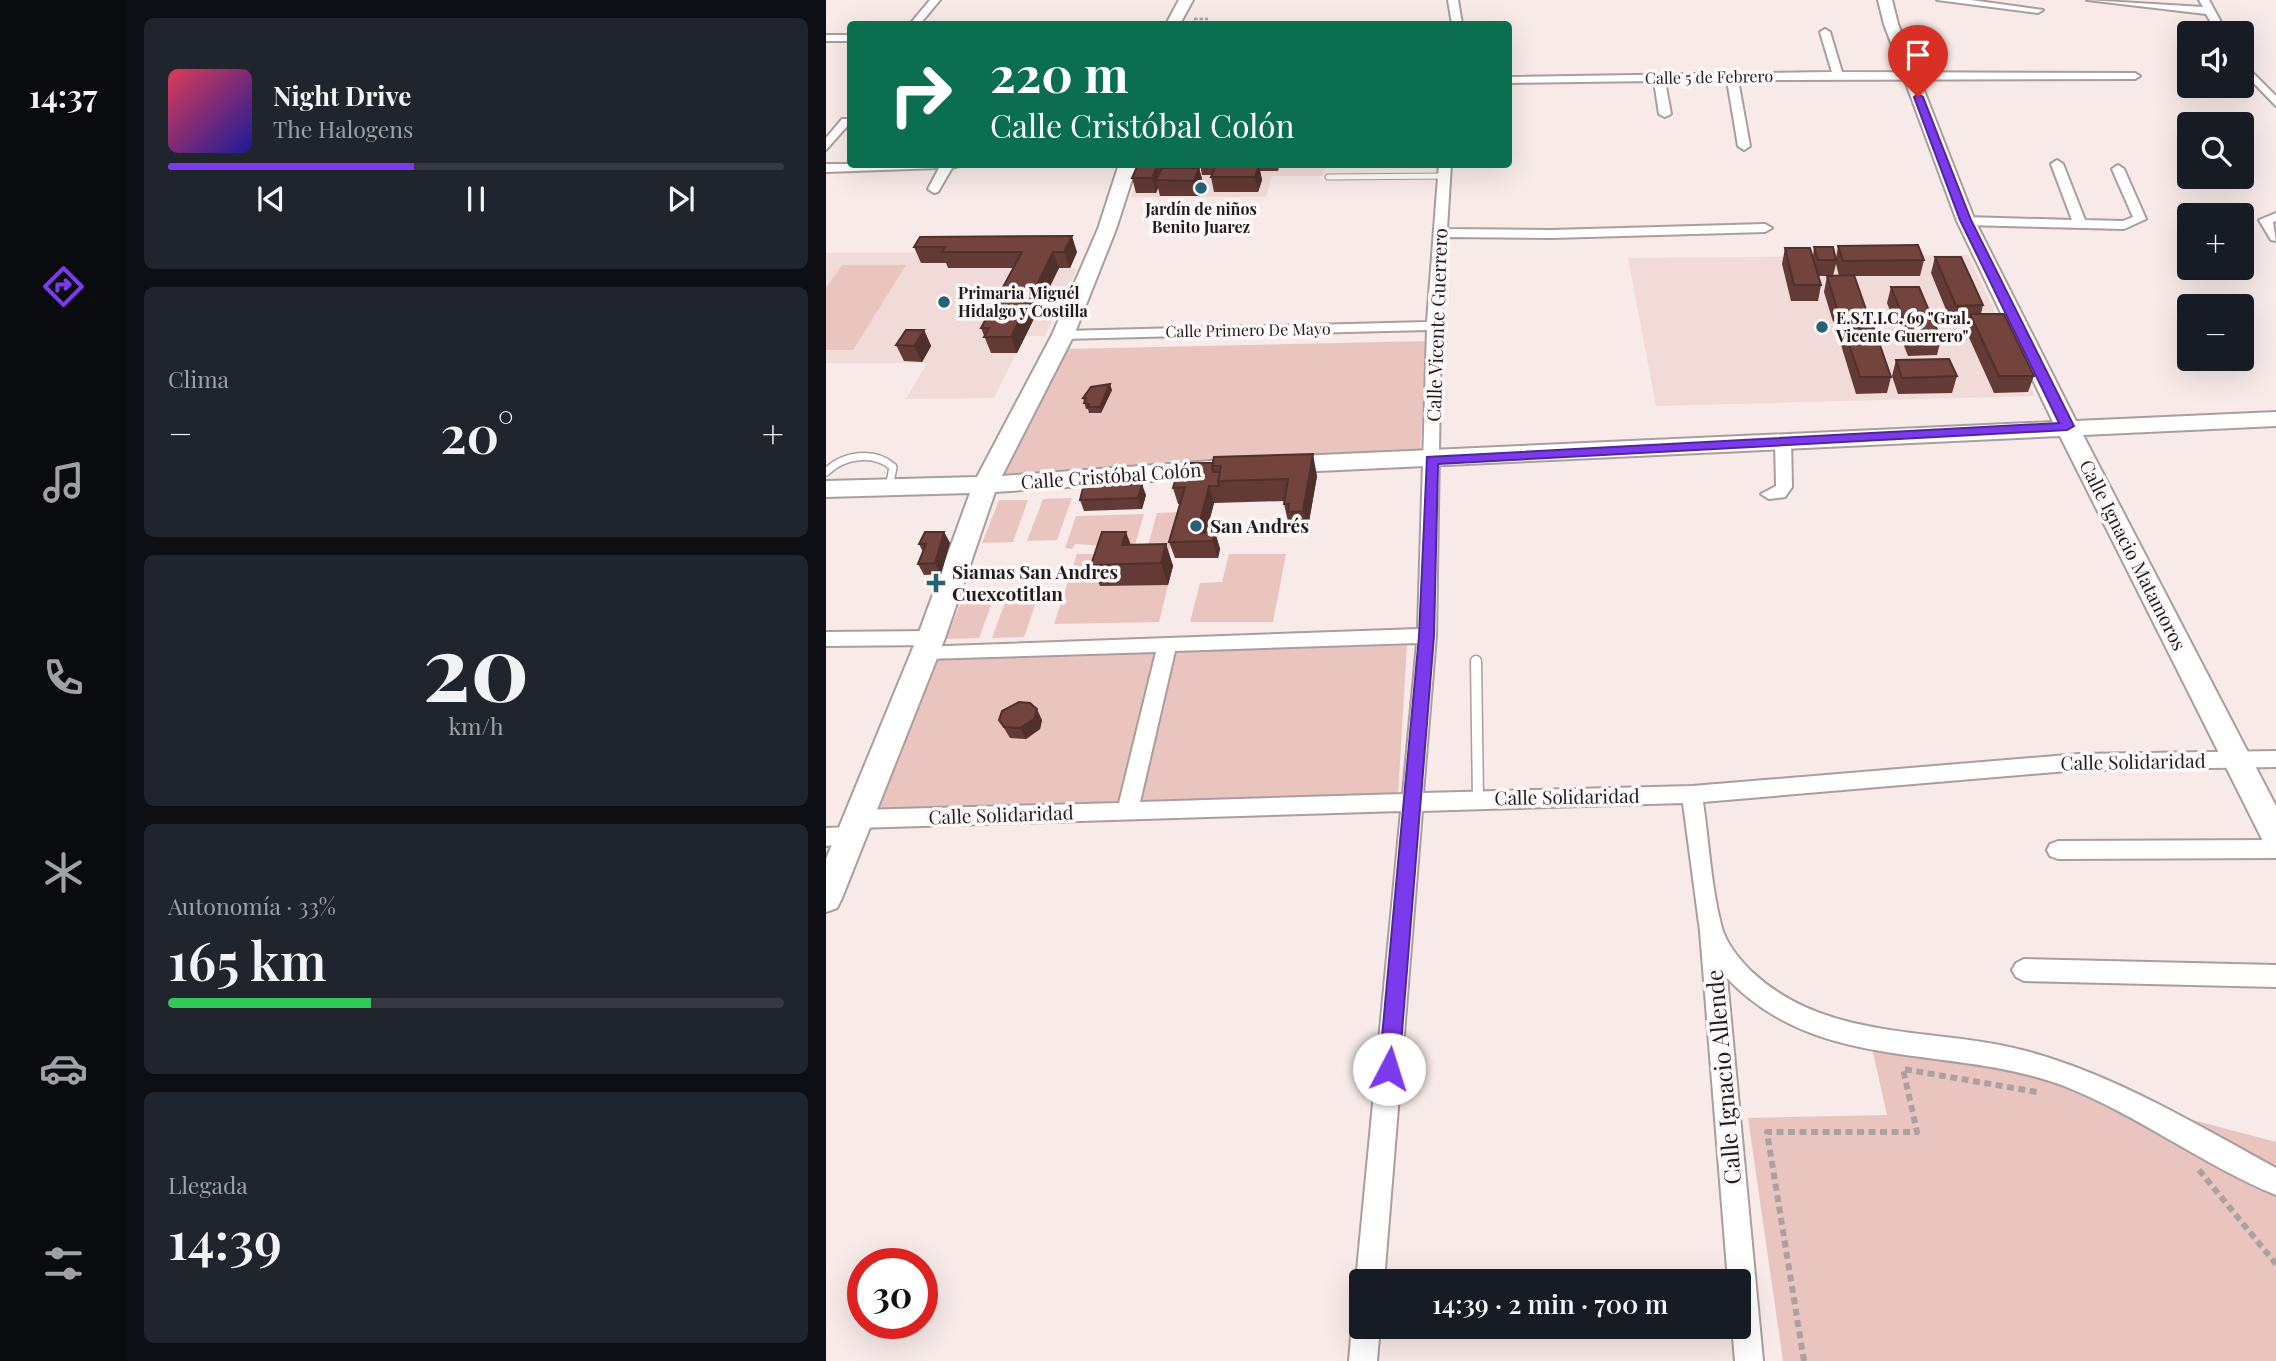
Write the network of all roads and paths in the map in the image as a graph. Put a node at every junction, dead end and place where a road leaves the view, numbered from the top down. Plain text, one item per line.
1 (935, 0) edge
2 (1186, 0) edge
3 (1453, 0) edge
4 (1885, 0) edge
5 (1942, 0) edge
6 (2092, 0) edge
7 (2203, 0) edge
8 (2038, 10) dead end
9 (2209, 12) junction
10 (918, 21) edge
11 (1175, 21) edge
12 (1456, 21) edge
13 (2215, 21) edge
14 (1825, 32) dead end
15 (826, 38) edge
16 (847, 38) edge
17 (1910, 74) junction
18 (1838, 75) junction
19 (2135, 76) dead end
20 (1732, 77) junction
21 (1659, 78) junction
22 (2254, 78) edge
23 (1512, 80) edge
24 (2276, 103) edge
25 (1665, 114) dead end
26 (846, 121) dead end
27 (1744, 145) dead end
28 (826, 146) edge
29 (2057, 164) dead end
30 (847, 167) edge
31 (826, 168) edge
32 (945, 168) edge
33 (1127, 168) edge
34 (2118, 169) dead end
35 (1444, 170) edge
36 (1328, 177) dead end
37 (934, 189) dead end
38 (2276, 217) edge
39 (1966, 220) junction
40 (2080, 224) junction
41 (1765, 228) dead end
42 (1440, 233) junction
43 (2276, 237) edge
44 (1434, 326) junction
45 (1063, 335) junction
46 (2276, 419) edge
47 (2067, 426) junction
48 (1783, 441) junction
49 (1432, 460) junction
50 (826, 472) edge
51 (985, 485) junction
52 (889, 488) junction
53 (826, 489) edge
54 (1769, 494) dead end
55 (1427, 636) junction
56 (826, 639) edge
57 (1167, 643) junction
58 (928, 645) junction
59 (1476, 660) dead end
60 (2276, 760) edge
61 (2238, 761) junction
62 (1692, 794) junction
63 (1478, 800) junction
64 (1412, 804) junction
65 (1127, 812) junction
66 (845, 831) edge
67 (2276, 836) edge
68 (2058, 849) dead end
69 (2276, 849) edge
70 (826, 898) edge
71 (1711, 931) junction
72 (2024, 970) dead end
73 (2276, 976) edge
74 (2040, 1092) dead end
75 (2191, 1159) dead end
76 (2276, 1182) edge
77 (2276, 1264) edge
78 (1371, 1269) edge
79 (1365, 1339) edge
80 (1363, 1361) edge
81 (1749, 1361) edge
82 (1804, 1361) edge

1 - 10 street
2 - 11 main road
3 - 12 street
4 - 17 main road, Calle Ignacio Matamoros
5 - 8 street
6 - 9 street
7 - 9 street
9 - 13 street
14 - 18 street
15 - 16 street
17 - 18 street, Calle 5 de Febrero
17 - 19 street, Calle 5 de Febrero
17 - 39 main road, Calle Ignacio Matamoros
18 - 20 street, Calle 5 de Febrero
20 - 21 street, Calle 5 de Febrero
20 - 27 street
21 - 23 street, Calle 5 de Febrero
21 - 25 street
22 - 24 street
26 - 28 street
29 - 40 street
30 - 31 street
32 - 37 street
33 - 45 main road
34 - 40 street
35 - 36 lane
35 - 42 street, Calle Vicente Guerrero
38 - 43 street
39 - 40 street
39 - 47 main road, Calle Ignacio Matamoros
41 - 42 street
42 - 44 street, Calle Vicente Guerrero
44 - 45 street, Calle Primero De Mayo
44 - 49 street, Calle Vicente Guerrero
45 - 51 main road
46 - 47 main road, Calle Cristóbal Colón
47 - 48 main road, Calle Cristóbal Colón
47 - 61 main road, Calle Ignacio Matamoros
48 - 49 main road, Calle Cristóbal Colón
48 - 54 street
49 - 51 main road, Calle Cristóbal Colón
49 - 55 street, Calle Vicente Guerrero
50 - 52 lane
51 - 52 main road, Calle Cristóbal Colón
51 - 58 main road
52 - 53 main road, Calle Cristóbal Colón
55 - 57 street
55 - 64 street, Calle Vicente Guerrero
56 - 58 street
57 - 58 street
57 - 65 street
58 - 66 main road
59 - 63 lane
60 - 61 street, Calle Solidaridad
61 - 62 street, Calle Solidaridad
61 - 67 main road, Calle Ignacio Matamoros
62 - 63 street, Calle Solidaridad
62 - 71 street, Calle Ignacio Allende
63 - 64 street, Calle Solidaridad
64 - 65 street, Calle Solidaridad
64 - 78 street, Calle Vicente Guerrero
65 - 66 street, Calle Solidaridad
66 - 70 main road
68 - 69 street
71 - 76 street
71 - 81 street, Calle Ignacio Allende
72 - 73 street
74 - 82 path
75 - 77 path
79 - 80 street

